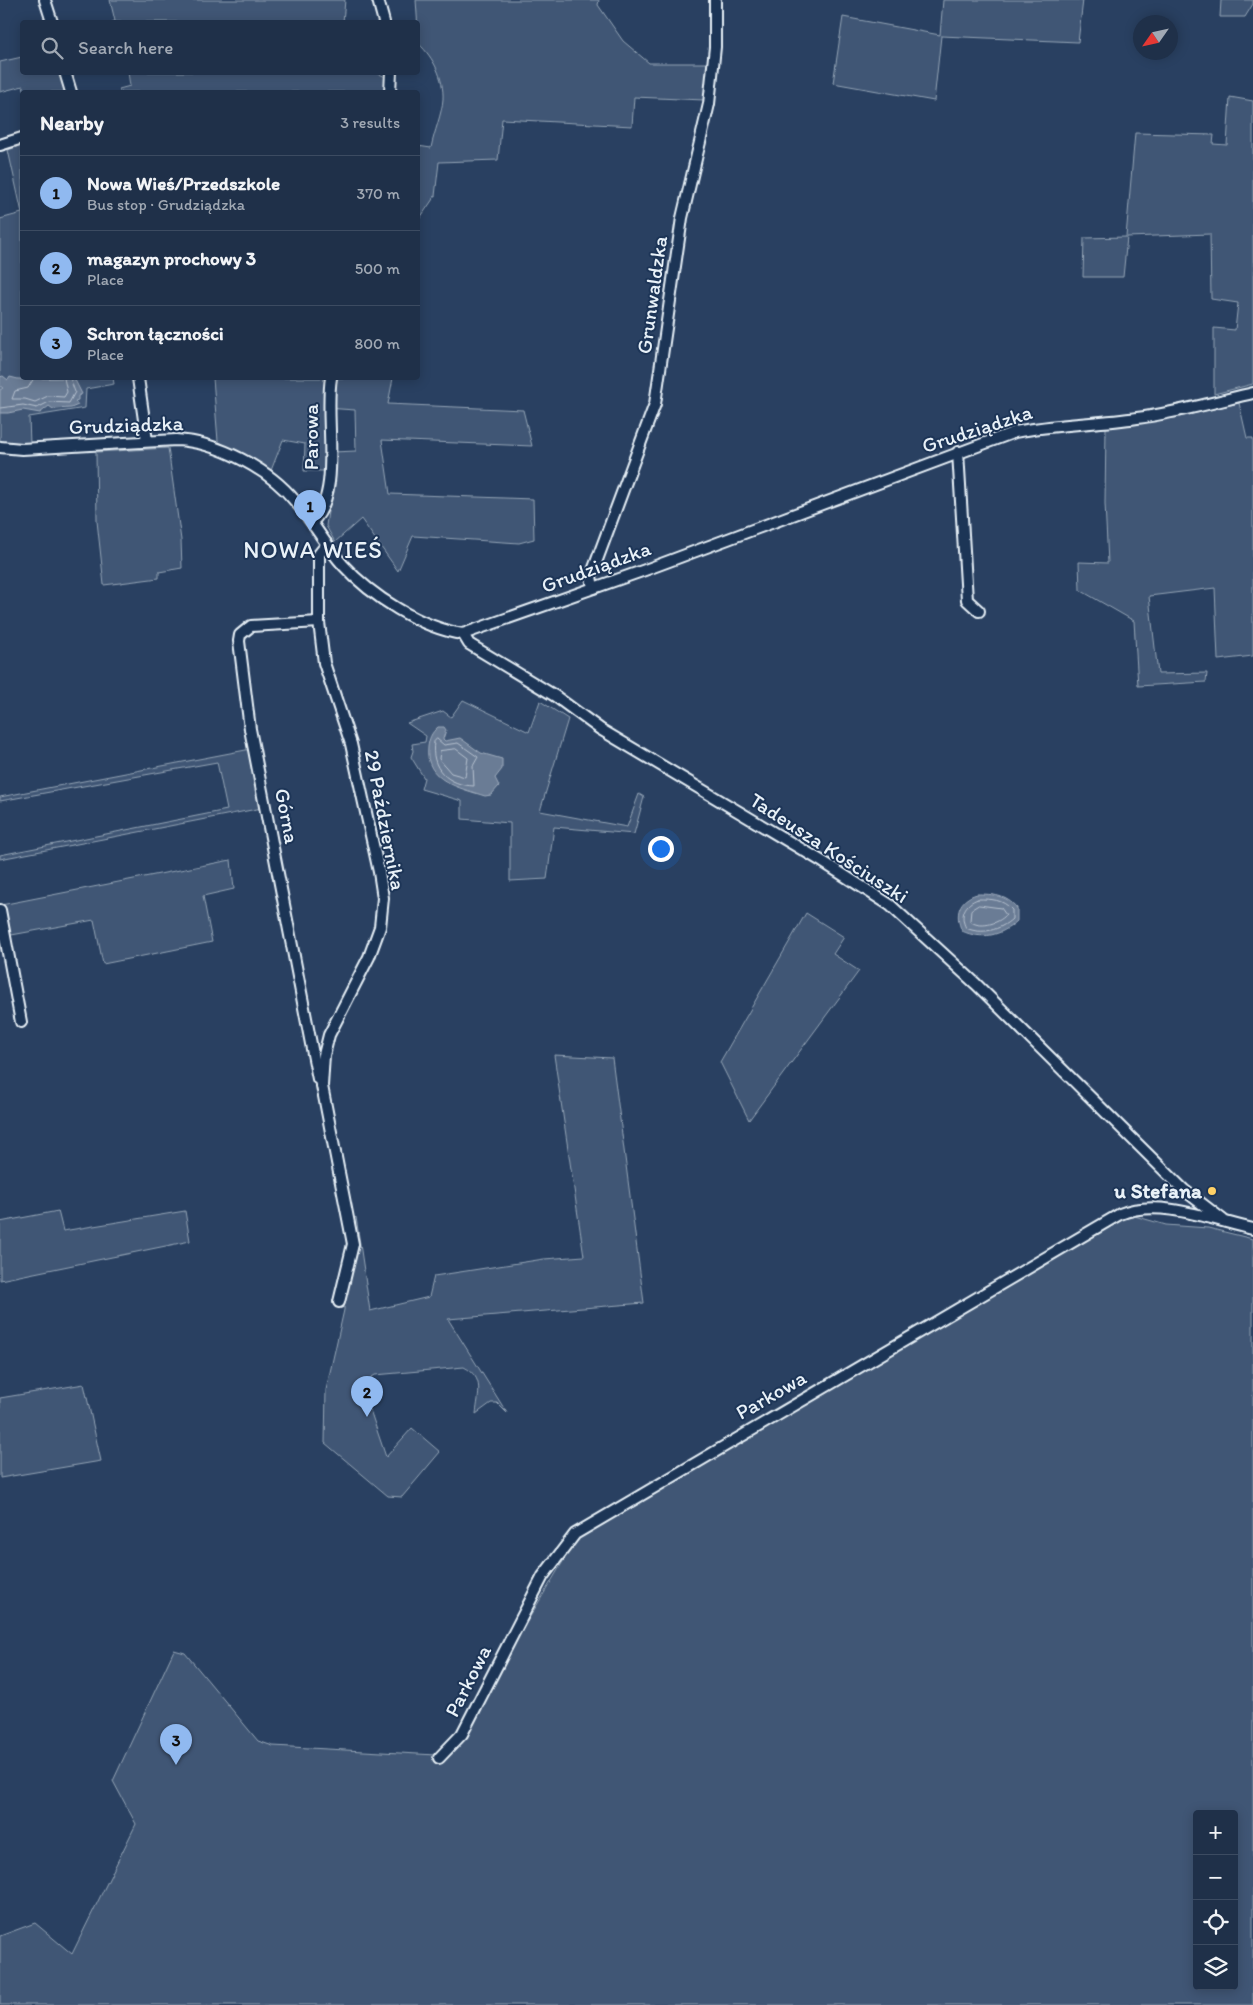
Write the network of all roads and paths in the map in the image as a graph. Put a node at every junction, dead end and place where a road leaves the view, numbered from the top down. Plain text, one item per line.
1 (45, 0) edge
2 (378, 0) edge
3 (715, 0) edge
4 (51, 20) edge
5 (383, 20) edge
6 (66, 75) edge
7 (390, 75) edge
8 (70, 90) edge
9 (390, 90) edge
10 (20, 139) edge
11 (0, 145) edge
12 (138, 380) edge
13 (331, 380) edge
14 (1253, 392) edge
15 (146, 441) junction
16 (0, 447) edge
17 (958, 452) junction
18 (312, 522) junction
19 (327, 544) junction
20 (593, 588) junction
21 (979, 611) dead end
22 (319, 622) junction
23 (463, 634) junction
24 (0, 910) edge
25 (21, 1022) dead end
26 (322, 1081) junction
27 (1227, 1223) junction
28 (1253, 1229) edge
29 (339, 1302) dead end
30 (439, 1758) dead end

1 - 4 street
2 - 5 street
3 - 20 street, Grunwaldzka
6 - 8 street
7 - 9 street
10 - 11 street
12 - 15 street
13 - 18 street, Parowa
14 - 17 street, Grudziądzka
15 - 16 street, Grudziądzka
15 - 18 street, Grudziądzka
17 - 20 street, Grudziądzka
17 - 21 street
18 - 19 street, Grudziądzka
19 - 22 street, 29 Października
19 - 23 street, Grudziądzka
20 - 23 street, Grudziądzka
22 - 26 street, 29 Października
22 - 26 street, Górna
23 - 27 street, Tadeusza Kościuszki
24 - 25 street
26 - 29 street, 29 Października
27 - 28 street, Parkowa
27 - 30 street, Parkowa

